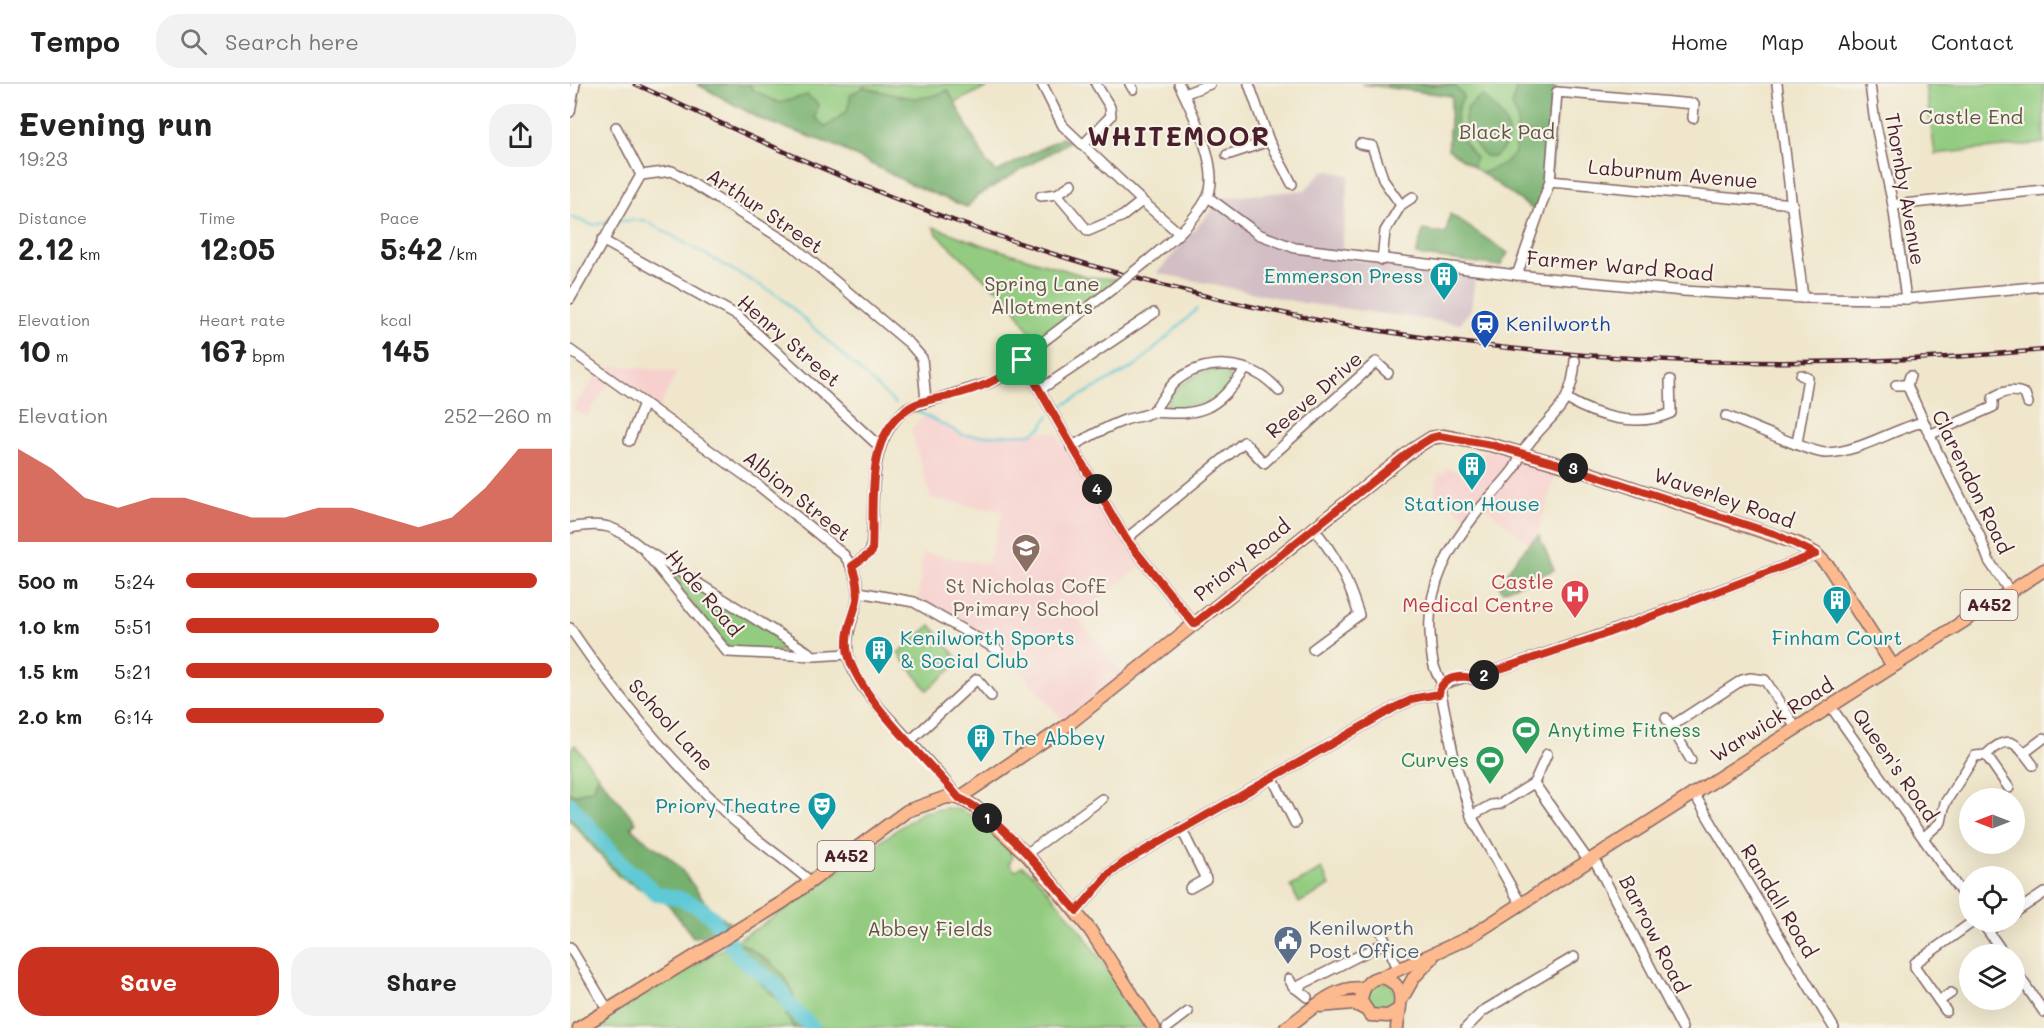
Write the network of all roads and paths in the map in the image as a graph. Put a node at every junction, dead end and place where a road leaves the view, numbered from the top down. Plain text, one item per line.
1 (575, 84) edge
2 (1042, 84) edge
3 (1098, 84) edge
4 (1179, 84) edge
5 (1210, 84) edge
6 (1249, 84) edge
7 (1777, 84) edge
8 (1869, 84) edge
9 (1184, 94) junction
10 (570, 112) edge
11 (1693, 118) dead end
12 (616, 127) dead end
13 (1269, 141) junction
14 (1360, 144) dead end
15 (1083, 145) junction
16 (1227, 155) dead end
17 (641, 175) junction
18 (1550, 181) junction
19 (1072, 184) dead end
20 (1292, 184) dead end
21 (2044, 190) edge
22 (1057, 194) junction
23 (1041, 196) dead end
24 (1208, 197) junction
25 (1413, 197) dead end
26 (1142, 201) junction
27 (1792, 204) junction
28 (1401, 205) junction
29 (1893, 205) junction
30 (1179, 233) junction
31 (602, 240) junction
32 (1382, 260) junction
33 (1517, 275) junction
34 (2044, 286) edge
35 (1803, 298) junction
36 (570, 299) edge
37 (1906, 300) junction
38 (1154, 313) dead end
39 (570, 350) edge
40 (1022, 360) junction
41 (1575, 360) dead end
42 (1245, 370) junction
43 (1388, 373) dead end
44 (1801, 375) dead end
45 (1670, 380) dead end
46 (1896, 385) dead end
47 (1041, 389) junction
48 (1279, 391) dead end
49 (1567, 399) junction
50 (926, 401) junction
51 (644, 403) junction
52 (2028, 404) dead end
53 (1152, 412) junction
54 (1726, 416) dead end
55 (1923, 422) junction
56 (1929, 435) junction
57 (629, 441) dead end
58 (1797, 443) junction
59 (880, 447) junction
60 (1071, 447) junction
61 (1522, 453) junction
62 (570, 528) edge
63 (1313, 528) junction
64 (1126, 539) junction
65 (642, 548) junction
66 (1816, 554) junction
67 (852, 566) junction
68 (2044, 570) edge
69 (859, 592) junction
70 (2010, 592) junction
71 (1194, 624) junction
72 (570, 628) edge
73 (1313, 649) dead end
74 (998, 650) dead end
75 (848, 654) junction
76 (814, 656) junction
77 (1893, 666) junction
78 (1443, 684) junction
79 (1439, 694) junction
80 (991, 696) dead end
81 (1831, 707) junction
82 (1796, 728) junction
83 (2044, 738) edge
84 (910, 741) junction
85 (2024, 753) junction
86 (1547, 754) dead end
87 (1986, 755) junction
88 (1691, 760) dead end
89 (2032, 765) dead end
90 (1272, 777) junction
91 (1534, 783) junction
92 (2009, 788) dead end
93 (1693, 792) junction
94 (959, 798) junction
95 (1101, 799) dead end
96 (1475, 814) dead end
97 (1295, 823) dead end
98 (1181, 828) junction
99 (1924, 837) junction
100 (1026, 854) junction
101 (1589, 857) junction
102 (811, 882) junction
103 (1190, 888) dead end
104 (1959, 889) edge
105 (2044, 893) edge
106 (1520, 902) junction
107 (2025, 906) edge
108 (1077, 911) junction
109 (1381, 931) dead end
110 (1959, 932) edge
111 (1988, 932) edge
112 (1386, 942) junction
113 (1997, 944) edge
114 (570, 947) edge
115 (1435, 955) junction
116 (1575, 957) dead end
117 (1396, 964) dead end
118 (1379, 977) junction
119 (1289, 979) dead end
120 (2025, 985) edge
121 (1295, 988) junction
122 (1364, 988) junction
123 (1951, 993) dead end
124 (1307, 997) dead end
125 (1939, 1001) junction
126 (1400, 1004) junction
127 (1319, 1006) junction
128 (1365, 1009) junction
129 (608, 1010) junction
130 (1946, 1011) dead end
131 (1188, 1012) dead end
132 (2044, 1012) edge
133 (1378, 1023) edge
134 (579, 1028) edge
135 (1154, 1028) edge
136 (1167, 1028) edge
137 (1286, 1028) edge
138 (1397, 1028) edge
139 (1466, 1028) edge
140 (1682, 1028) edge
141 (1834, 1028) edge

1 - 10 street
2 - 15 street
3 - 15 street
4 - 9 street
5 - 9 street
6 - 13 street
7 - 27 street
8 - 29 street, Thornby Avenue
9 - 24 street
11 - 18 street
12 - 17 street
13 - 16 street
13 - 20 street
14 - 28 street
15 - 26 street
17 - 31 street
17 - 50 street, Arthur Street
18 - 27 street, Laburnum Avenue
18 - 33 street
19 - 22 street
21 - 29 street
22 - 23 street
22 - 26 street
24 - 30 street
24 - 32 street, Farmer Ward Road
25 - 28 street
26 - 30 street
27 - 35 street
28 - 32 street
29 - 37 street, Thornby Avenue
30 - 40 street, bridge
31 - 36 street
31 - 59 street, Henry Street
32 - 33 street, Farmer Ward Road
33 - 35 street, Farmer Ward Road
34 - 37 street, Farmer Ward Road
35 - 37 street, Farmer Ward Road
38 - 47 street
39 - 51 street, Albion Street
40 - 47 street
40 - 50 street
41 - 49 street
42 - 48 street
42 - 53 street
42 - 53 street
43 - 64 street, Reeve Drive
44 - 58 street
45 - 49 street
46 - 55 street, Clarendon Road
47 - 60 street
49 - 61 street
50 - 59 street
51 - 57 street
51 - 67 street, Albion Street
52 - 56 street
53 - 60 street
54 - 58 street
55 - 56 street, Clarendon Road
55 - 58 street
56 - 70 street, Clarendon Road
59 - 67 street
60 - 64 street
61 - 63 main road, Priory Road / A452
61 - 66 main road, Waverley Road / A452
61 - 78 street
62 - 65 street, Hyde Road
63 - 71 main road, Priory Road / A452
63 - 73 street
64 - 71 street
65 - 76 street, Hyde Road
65 - 76 street, Hyde Road
66 - 77 main road, Waverley Road / A452
66 - 78 street
67 - 69 street, Albion Street
68 - 70 main road, Warwick Road / A452
69 - 74 street
69 - 75 street, Albion Street
70 - 77 main road, Warwick Road / A452
71 - 94 main road, Priory Road / A452
72 - 102 street, School Lane
75 - 76 street, Hyde Road
75 - 84 street
77 - 81 main road, Warwick Road
78 - 79 street
79 - 90 street
79 - 106 street
80 - 84 street
81 - 82 main road, Warwick Road
81 - 99 street, Queen's Road
82 - 88 street
82 - 93 main road, Warwick Road
83 - 85 street
84 - 94 street
85 - 87 street
85 - 89 street
86 - 91 street
87 - 92 street
87 - 99 street
90 - 97 street
90 - 98 street
91 - 96 street
91 - 101 street, Barrow Road
93 - 101 main road, Warwick Road
93 - 141 street, Randall Road
94 - 100 main road
94 - 102 main road, A452
95 - 100 street
98 - 103 street
98 - 108 street
99 - 104 street, Queen's Road
100 - 108 main road
101 - 106 main road, Warwick Road
101 - 140 street, Barrow Road
102 - 129 main road, A452
105 - 107 street
106 - 115 main road, Warwick Road
108 - 135 main road
109 - 112 street
110 - 125 street
111 - 113 street
112 - 117 street
112 - 121 street
114 - 129 street
115 - 118 main road
115 - 126 main road
116 - 139 street
118 - 122 main road
118 - 126 main road
119 - 121 street
120 - 132 street
121 - 124 street
122 - 127 main road
122 - 128 main road
123 - 125 street
125 - 130 street
126 - 133 main road
126 - 138 main road
127 - 128 main road
127 - 137 main road
128 - 133 main road
129 - 134 main road, A452
131 - 136 street

